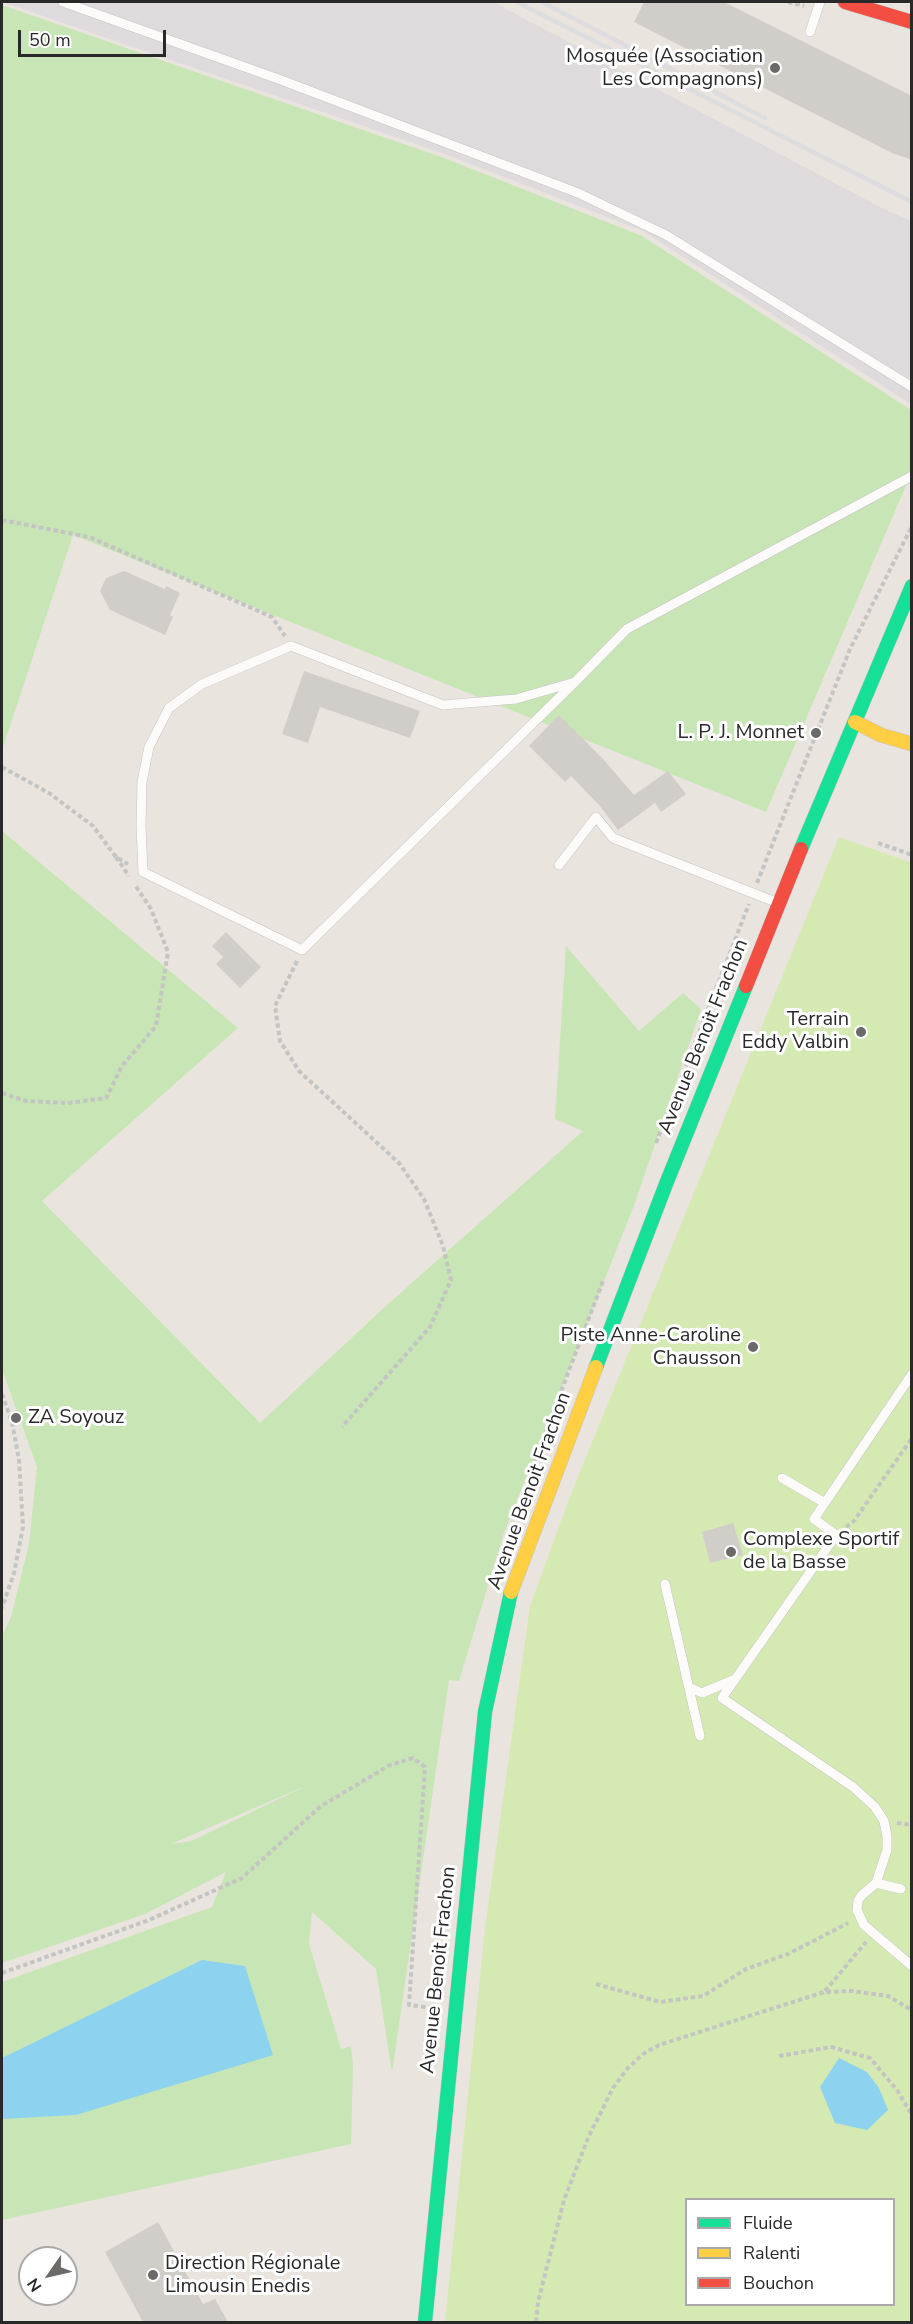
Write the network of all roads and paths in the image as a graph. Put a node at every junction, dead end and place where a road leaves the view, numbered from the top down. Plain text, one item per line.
1 (63, 2) edge
2 (820, 2) edge
3 (845, 2) edge
4 (912, 22) edge
5 (810, 32) dead end
6 (912, 387) edge
7 (912, 476) edge
8 (2, 520) edge
9 (912, 586) edge
10 (292, 646) junction
11 (575, 682) junction
12 (855, 722) junction
13 (912, 744) edge
14 (2, 767) edge
15 (878, 843) dead end
16 (912, 855) edge
17 (116, 857) junction
18 (559, 865) dead end
19 (143, 872) junction
20 (779, 904) junction
21 (302, 950) junction
22 (2, 1093) edge
23 (912, 1374) edge
24 (2, 1394) edge
25 (342, 1426) dead end
26 (912, 1438) edge
27 (783, 1478) dead end
28 (825, 1503) junction
29 (836, 1535) junction
30 (665, 1584) dead end
31 (2, 1608) edge
32 (735, 1679) junction
33 (689, 1686) junction
34 (700, 1736) dead end
35 (876, 1883) junction
36 (901, 1889) dead end
37 (860, 1918) junction
38 (873, 1933) junction
39 (912, 1966) edge
40 (2, 1973) edge
41 (596, 1984) dead end
42 (824, 1992) junction
43 (434, 2008) dead end
44 (912, 2010) edge
45 (779, 2056) dead end
46 (912, 2115) edge
47 (426, 2322) edge
48 (536, 2322) edge

1 - 6 lane
2 - 5 lane
3 - 4 main road
7 - 11 lane
8 - 10 path
9 - 12 main road, Avenue Benoit Frachon
10 - 11 lane
10 - 19 lane
11 - 21 lane
12 - 13 main road
12 - 20 main road, Avenue Benoit Frachon
14 - 17 path
15 - 16 path
17 - 19 path
17 - 22 path
18 - 20 lane
19 - 21 lane
20 - 47 main road, Avenue Benoit Frachon
21 - 25 path
23 - 28 lane
24 - 31 path
26 - 29 path
27 - 28 lane
28 - 29 lane
29 - 32 lane
30 - 33 lane
32 - 33 lane
32 - 35 lane
33 - 34 lane
35 - 36 lane
35 - 37 lane
37 - 38 lane
37 - 41 path
38 - 39 lane
38 - 42 path
40 - 43 path
42 - 44 path
42 - 48 path
45 - 46 path

